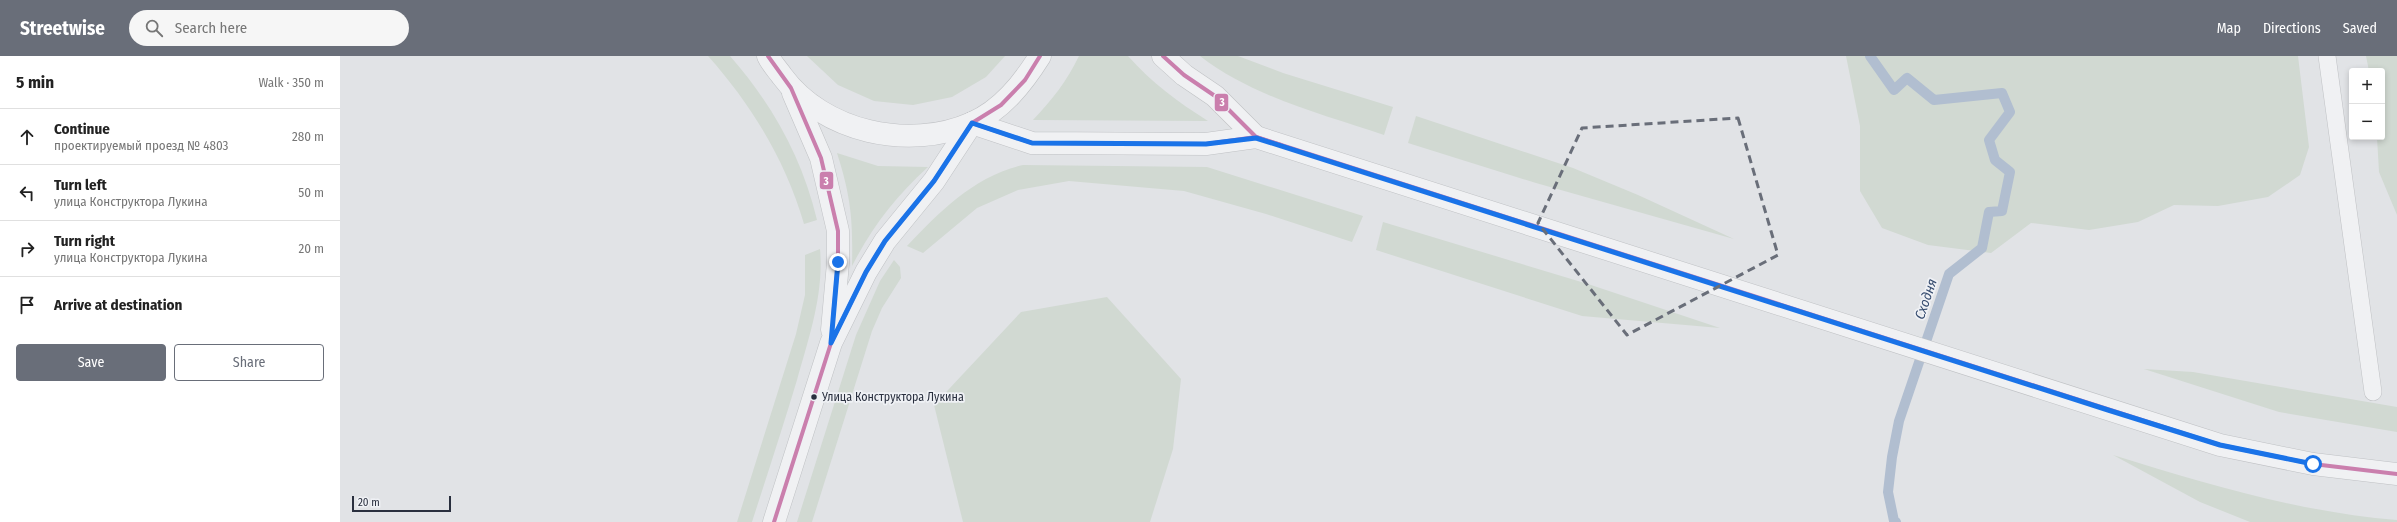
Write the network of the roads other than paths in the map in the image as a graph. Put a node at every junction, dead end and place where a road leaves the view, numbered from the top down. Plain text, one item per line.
1 (768, 56) edge
2 (1040, 56) edge
3 (1163, 56) edge
4 (2327, 56) edge
5 (791, 88) junction
6 (972, 123) junction
7 (1256, 138) junction
8 (831, 343) junction
9 (2373, 392) dead end
10 (2397, 474) edge
11 (774, 522) edge

1 - 5 street
2 - 6 street
3 - 7 street
4 - 9 lane
5 - 6 street
5 - 8 street
6 - 7 street
6 - 8 street
7 - 10 street
8 - 11 street

